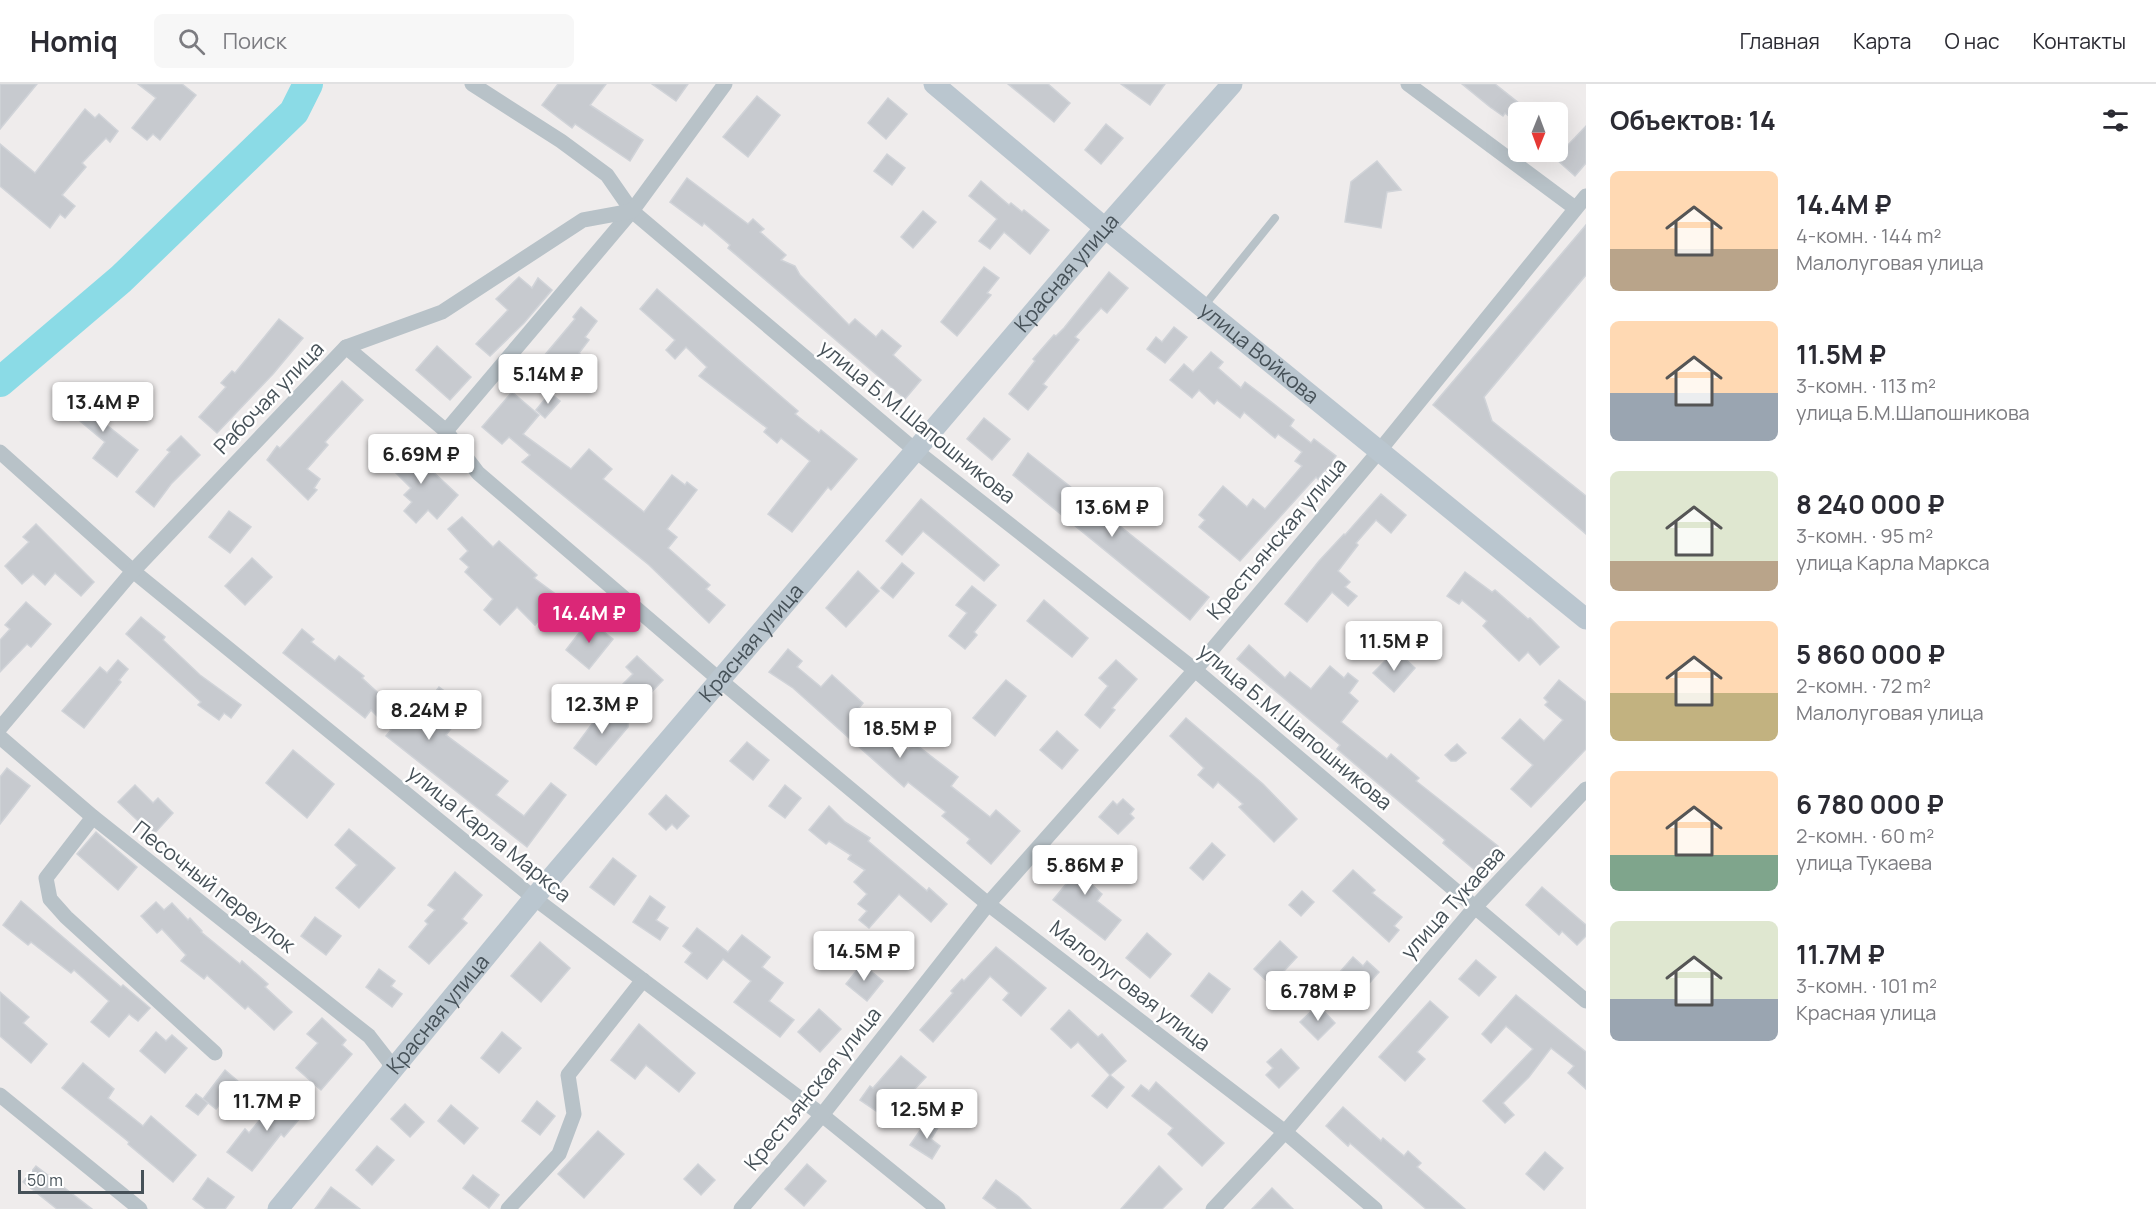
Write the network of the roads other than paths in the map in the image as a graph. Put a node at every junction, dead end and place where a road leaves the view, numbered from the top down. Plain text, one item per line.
1 (472, 84) edge
2 (724, 84) edge
3 (934, 84) edge
4 (1232, 84) edge
5 (1408, 84) edge
6 (1586, 195) edge
7 (1575, 208) junction
8 (632, 211) junction
9 (1275, 218) dead end
10 (1105, 228) junction
11 (1203, 308) junction
12 (346, 347) junction
13 (446, 432) junction
14 (1380, 450) junction
15 (916, 451) junction
16 (3, 455) edge
17 (133, 572) junction
18 (1586, 619) edge
19 (1195, 670) junction
20 (721, 681) junction
21 (0, 728) edge
22 (0, 737) edge
23 (1586, 789) edge
24 (93, 817) junction
25 (534, 898) junction
26 (988, 904) junction
27 (1476, 906) junction
28 (643, 980) junction
29 (1586, 1001) edge
30 (215, 1053) dead end
31 (387, 1076) junction
32 (0, 1095) edge
33 (822, 1115) junction
34 (1285, 1132) junction
35 (140, 1209) edge
36 (278, 1209) edge
37 (508, 1209) edge
38 (741, 1209) edge
39 (938, 1209) edge
40 (1213, 1209) edge
41 (1375, 1209) edge

1 - 8 street, улица Б.М.Шапошникова
2 - 8 street
3 - 10 street, улица Войкова
4 - 10 street, Красная улица
5 - 7 street
6 - 7 street, Крестьянская улица
7 - 14 street, Крестьянская улица
8 - 12 street, Рабочая улица
8 - 13 street
8 - 15 street, улица Б.М.Шапошникова
9 - 11 lane
10 - 11 street, улица Войкова
10 - 15 street, Красная улица
11 - 14 street, улица Войкова
12 - 13 street, Малолуговая улица
12 - 17 street, Рабочая улица
13 - 20 street, Малолуговая улица
14 - 18 street, улица Войкова
14 - 19 street, Крестьянская улица
15 - 19 street, улица Б.М.Шапошникова
15 - 20 street, Красная улица
16 - 17 street, улица Карла Маркса
17 - 21 street, Рабочая улица
17 - 25 street, улица Карла Маркса
19 - 26 street, Крестьянская улица
19 - 27 street, улица Б.М.Шапошникова
20 - 25 street, Красная улица
20 - 26 street, Малолуговая улица
22 - 24 street, Песочный переулок
23 - 27 street, улица Тукаева
24 - 30 street
24 - 31 street, Песочный переулок
25 - 28 street, улица Карла Маркса
25 - 31 street, Красная улица
26 - 33 street, Крестьянская улица
26 - 34 street, Малолуговая улица
27 - 29 street, улица Б.М.Шапошникова
27 - 34 street, улица Тукаева
28 - 33 street, улица Карла Маркса
28 - 37 street
31 - 36 street, Красная улица
32 - 35 street
33 - 38 street, Крестьянская улица
33 - 39 street, улица Карла Маркса
34 - 40 street, улица Тукаева
34 - 41 street, Малолуговая улица

